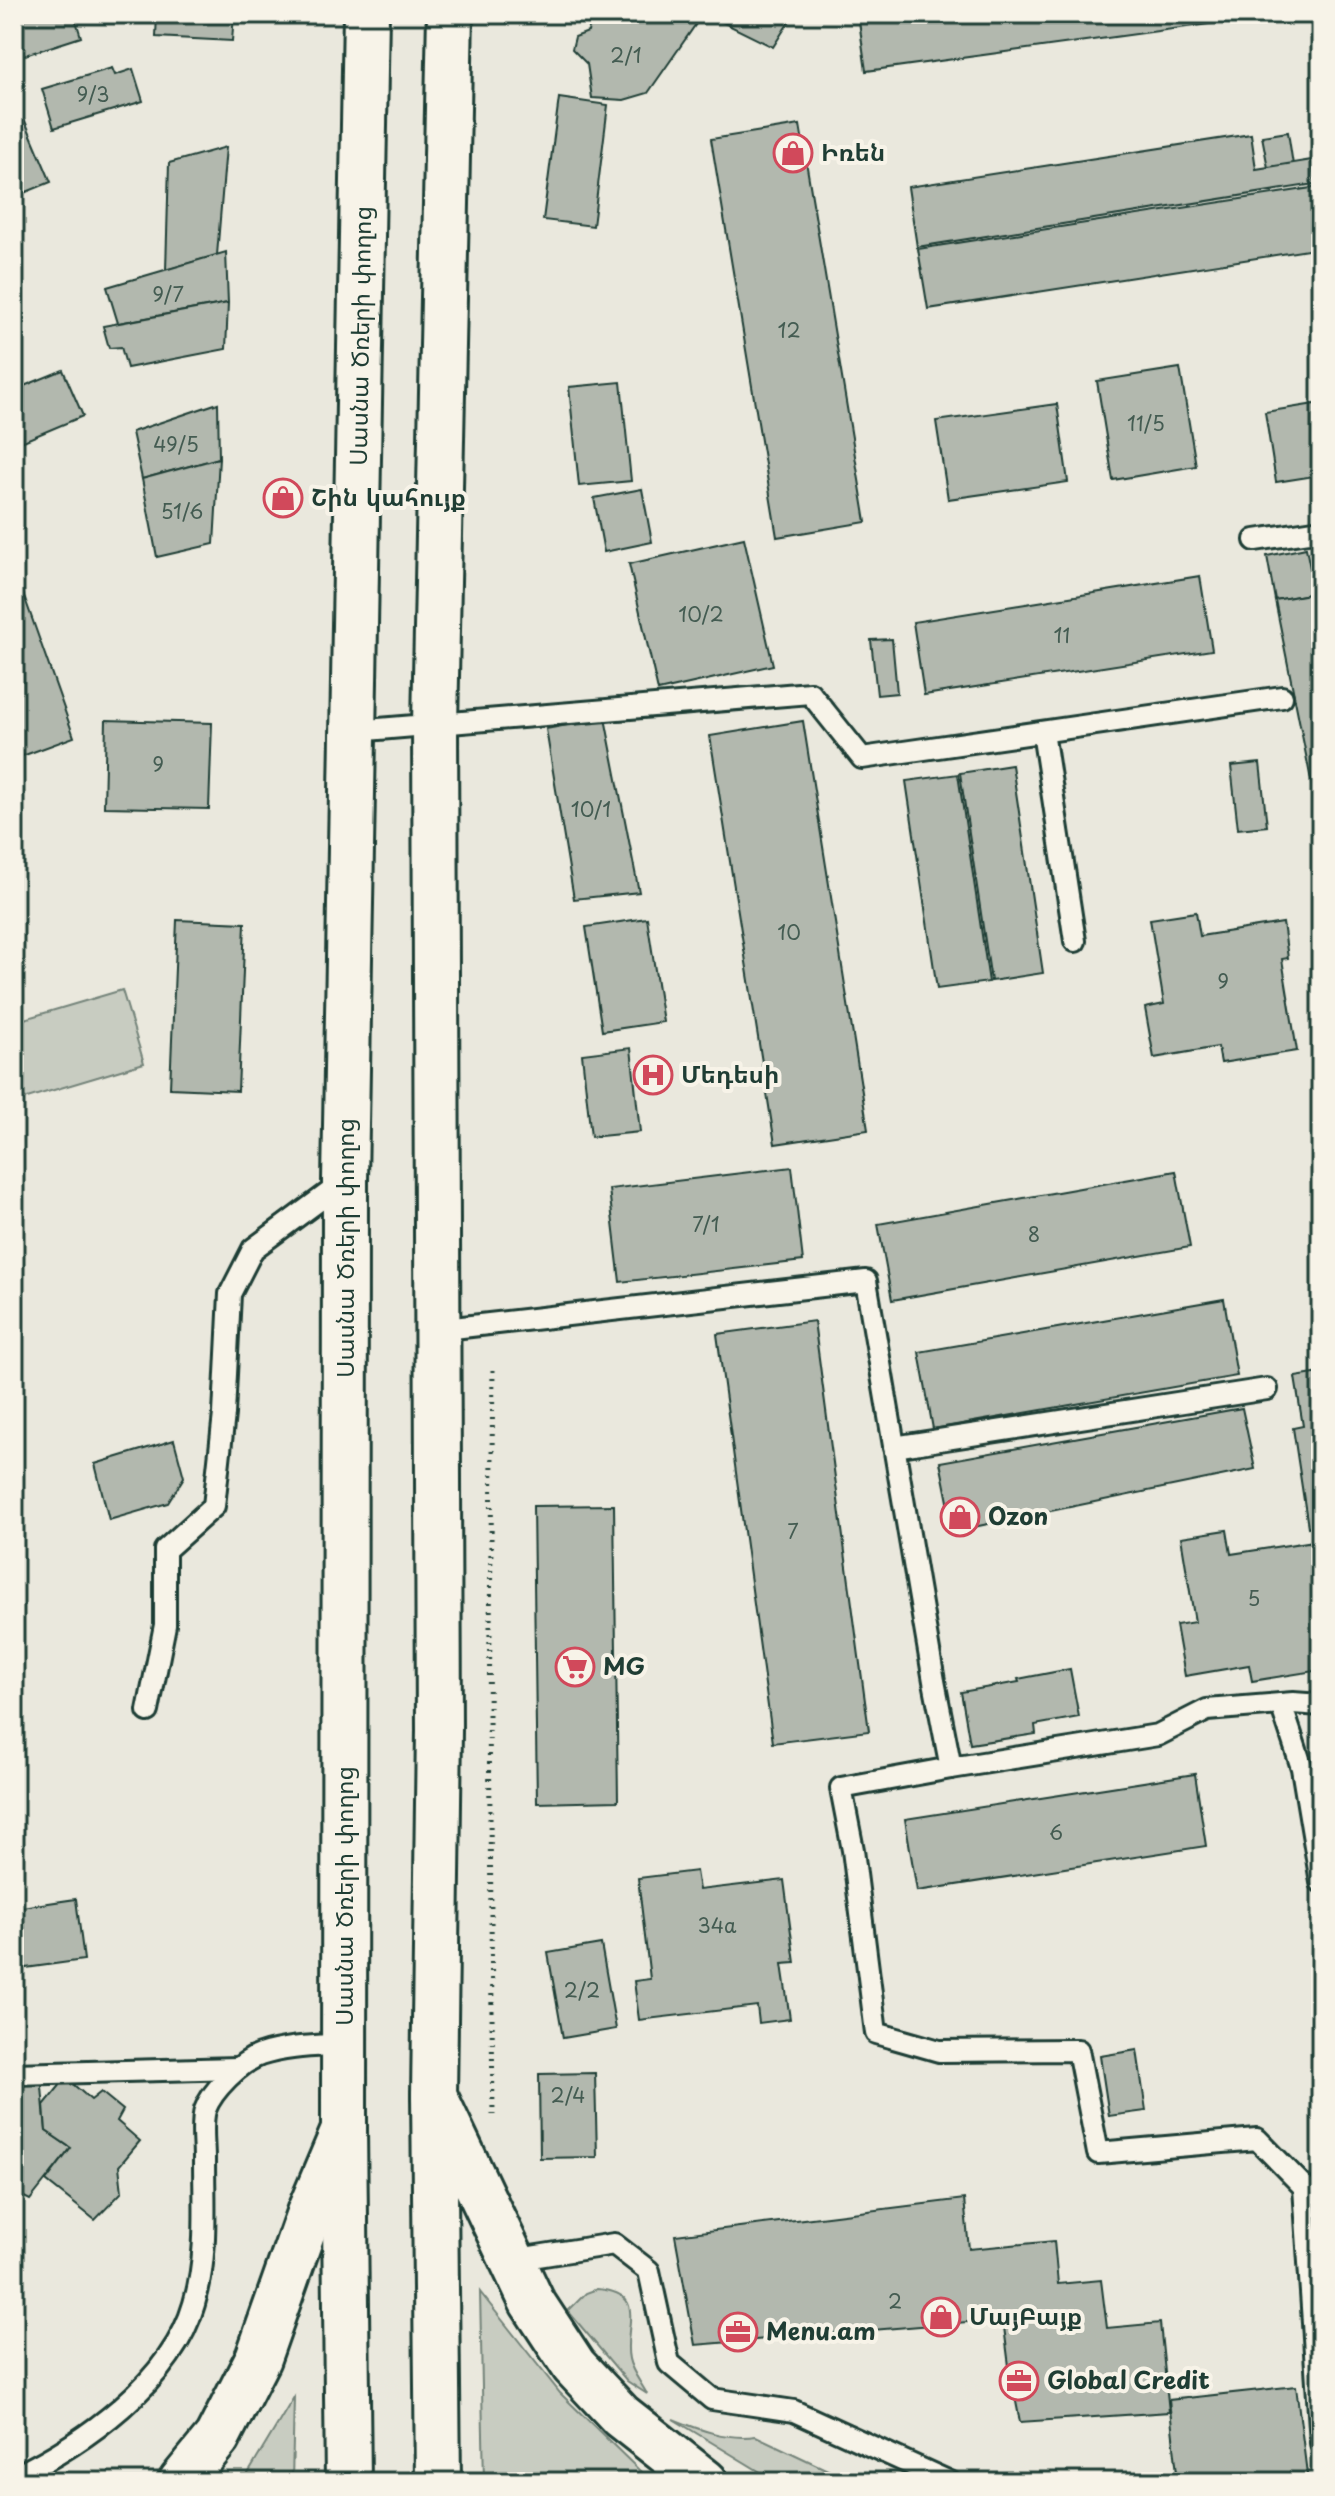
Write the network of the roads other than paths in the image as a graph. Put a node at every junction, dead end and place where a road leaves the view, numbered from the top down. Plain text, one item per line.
1 (366, 14) edge
2 (450, 14) edge
3 (1321, 530) edge
4 (1255, 540) dead end
5 (1282, 697) dead end
6 (435, 724) junction
7 (355, 731) junction
8 (1043, 732) junction
9 (1075, 941) dead end
10 (345, 1181) junction
11 (436, 1330) junction
12 (1267, 1389) dead end
13 (894, 1447) junction
14 (1281, 1704) junction
15 (1321, 1705) edge
16 (148, 1711) dead end
17 (1312, 1766) edge
18 (951, 1768) junction
19 (1321, 1882) edge
20 (345, 2044) junction
21 (237, 2068) junction
22 (14, 2074) edge
23 (434, 2095) junction
24 (344, 2130) junction
25 (512, 2260) junction
26 (1321, 2443) edge
27 (14, 2477) edge
28 (181, 2482) edge
29 (348, 2482) edge
30 (438, 2482) edge
31 (705, 2482) edge
32 (950, 2482) edge

1 - 7 main road, Սասնա Ծռերի փողոց
2 - 6 main road
3 - 4 lane
5 - 8 lane
6 - 7 lane
6 - 8 lane
6 - 11 main road
7 - 10 main road, Սասնա Ծռերի փողոց
8 - 9 lane
10 - 16 lane
10 - 20 main road, Սասնա Ծռերի փողոց
11 - 13 lane
11 - 23 main road
12 - 13 lane
13 - 18 lane
14 - 15 lane
14 - 17 lane
14 - 18 lane
17 - 19 lane
18 - 26 lane
20 - 21 lane
20 - 24 main road, Սասնա Ծռերի փողոց
21 - 22 lane
21 - 27 lane
23 - 25 main road
23 - 30 main road
24 - 28 main road
24 - 29 main road, Սասնա Ծռերի փողոց
25 - 31 main road
25 - 32 lane

